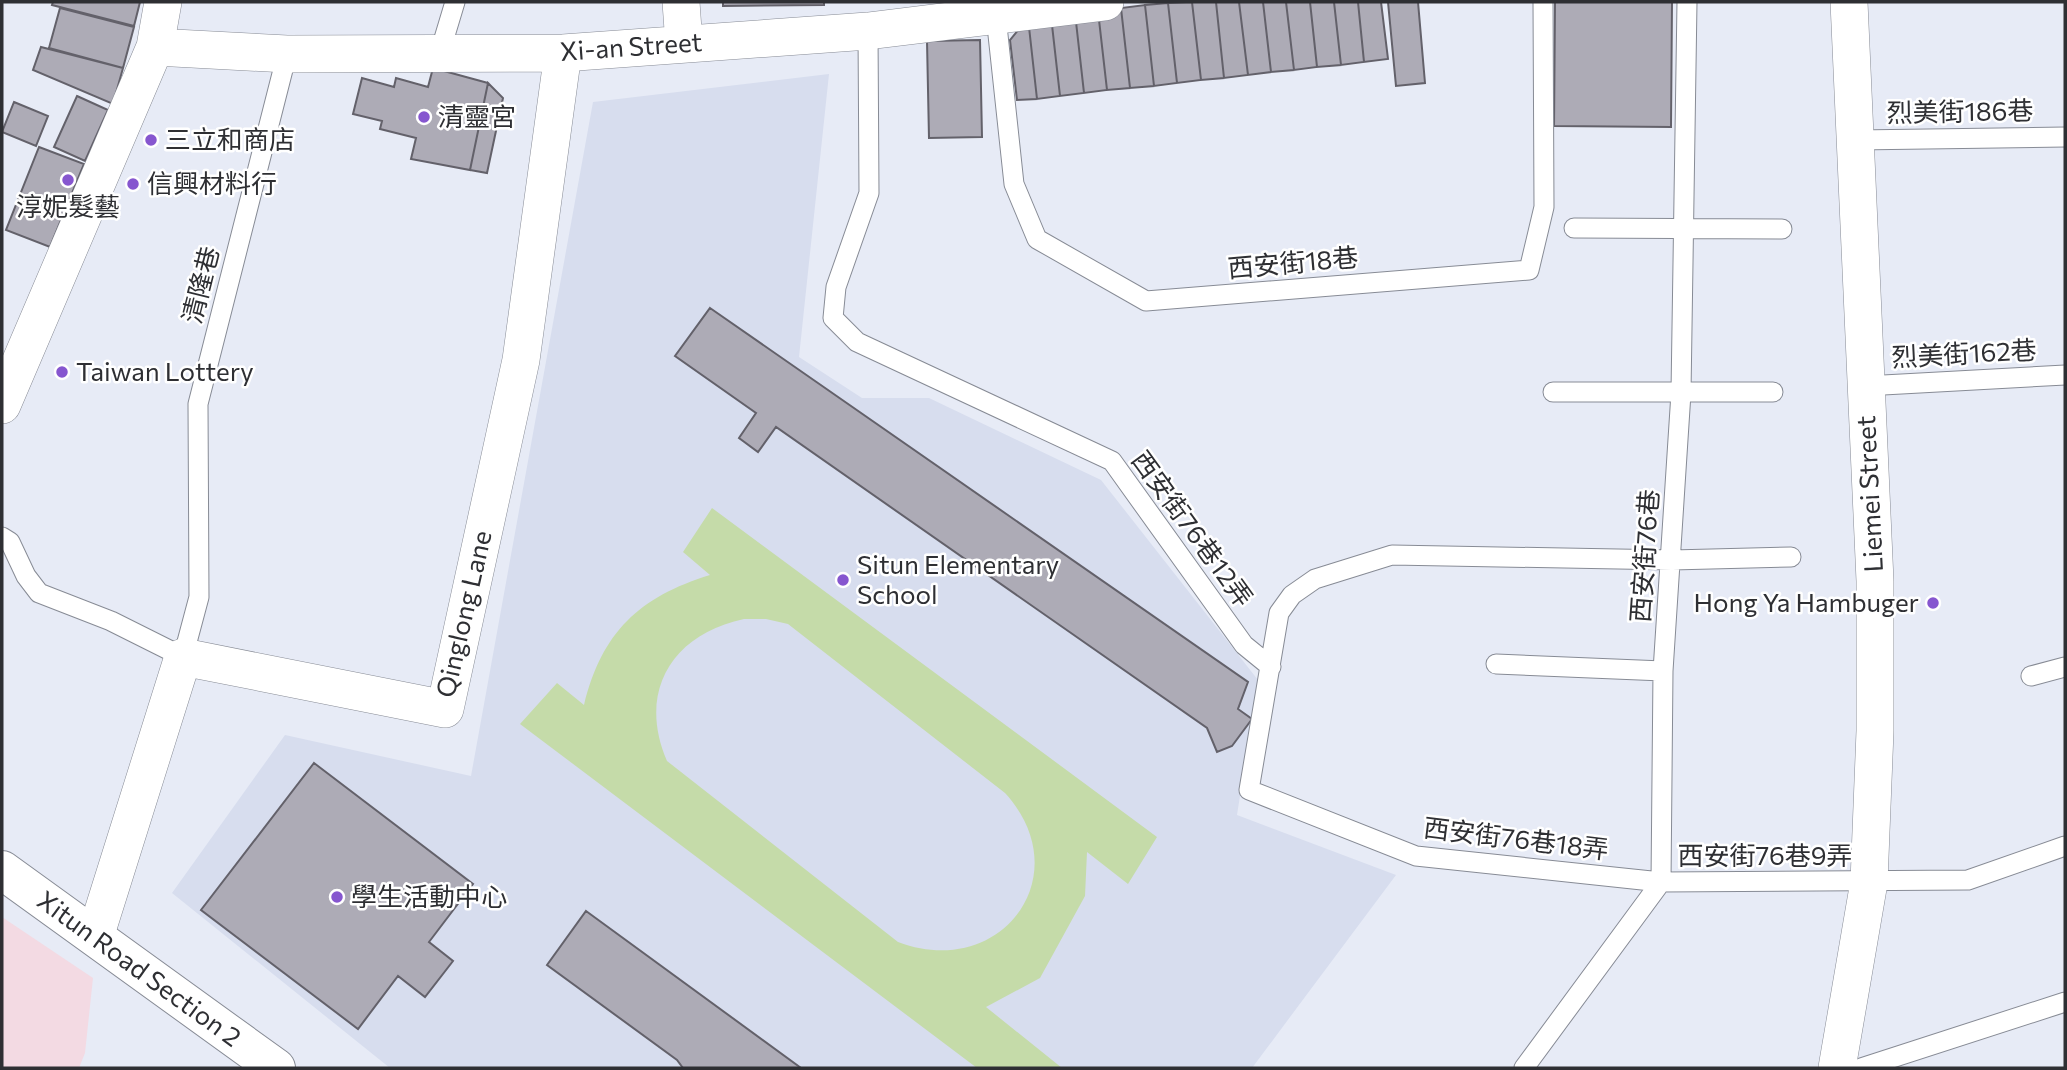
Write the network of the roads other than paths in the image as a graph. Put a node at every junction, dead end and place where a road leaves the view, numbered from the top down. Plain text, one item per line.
1 (163, 2) edge
2 (455, 2) edge
3 (681, 2) edge
4 (1105, 2) edge
5 (1544, 2) edge
6 (1687, 2) edge
7 (1849, 2) edge
8 (995, 8) edge
9 (868, 31) junction
10 (684, 44) junction
11 (155, 47) junction
12 (440, 52) junction
13 (563, 53) junction
14 (287, 54) junction
15 (2065, 136) edge
16 (1856, 140) junction
17 (1574, 228) dead end
18 (1782, 229) dead end
19 (1683, 230) junction
20 (2065, 375) edge
21 (1865, 386) junction
22 (1553, 392) dead end
23 (1773, 392) dead end
24 (1681, 393) junction
25 (2, 405) edge
26 (2, 537) edge
27 (1791, 557) dead end
28 (1672, 560) junction
29 (183, 657) junction
30 (1496, 664) dead end
31 (1271, 667) junction
32 (2065, 667) edge
33 (1663, 671) junction
34 (2031, 676) dead end
35 (2065, 846) edge
36 (2, 870) edge
37 (1661, 882) junction
38 (1869, 882) junction
39 (95, 937) junction
40 (2065, 1002) edge
41 (276, 1068) edge
42 (1524, 1068) edge
43 (1837, 1068) edge
44 (1861, 1068) edge

1 - 11 street
2 - 12 lane
3 - 10 street
4 - 8 street, Xi-an Street
5 - 8 lane, 西安街18巷
6 - 19 lane, 西安街76巷
7 - 16 street, Liemei Street
8 - 9 street, Xi-an Street
9 - 10 street, Xi-an Street
9 - 31 lane, 西安街76巷12弄
10 - 13 street, Xi-an Street
11 - 14 street, Xi-an Street
11 - 25 street
12 - 13 street, Xi-an Street
12 - 14 street, Xi-an Street
13 - 29 street, Qinglong Lane
14 - 29 lane, 清隆巷
15 - 16 lane, 烈美街186巷
16 - 21 street, Liemei Street
17 - 19 lane
18 - 19 lane
19 - 24 lane, 西安街76巷
20 - 21 lane, 烈美街162巷
21 - 38 street, Liemei Street
22 - 24 lane
23 - 24 lane
24 - 28 lane, 西安街76巷
26 - 29 lane
27 - 28 lane, 西安街76巷12弄
28 - 31 lane, 西安街76巷12弄
28 - 33 lane, 西安街76巷
29 - 39 street
30 - 33 lane
31 - 37 lane, 西安街76巷18弄
32 - 34 lane
33 - 37 lane, 西安街76巷
35 - 38 lane, 西安街76巷9弄
36 - 39 street, Xitun Road Section 2
37 - 38 lane, 西安街76巷9弄
37 - 42 lane
38 - 43 street, Liemei Street
39 - 41 street, Xitun Road Section 2
40 - 44 lane

